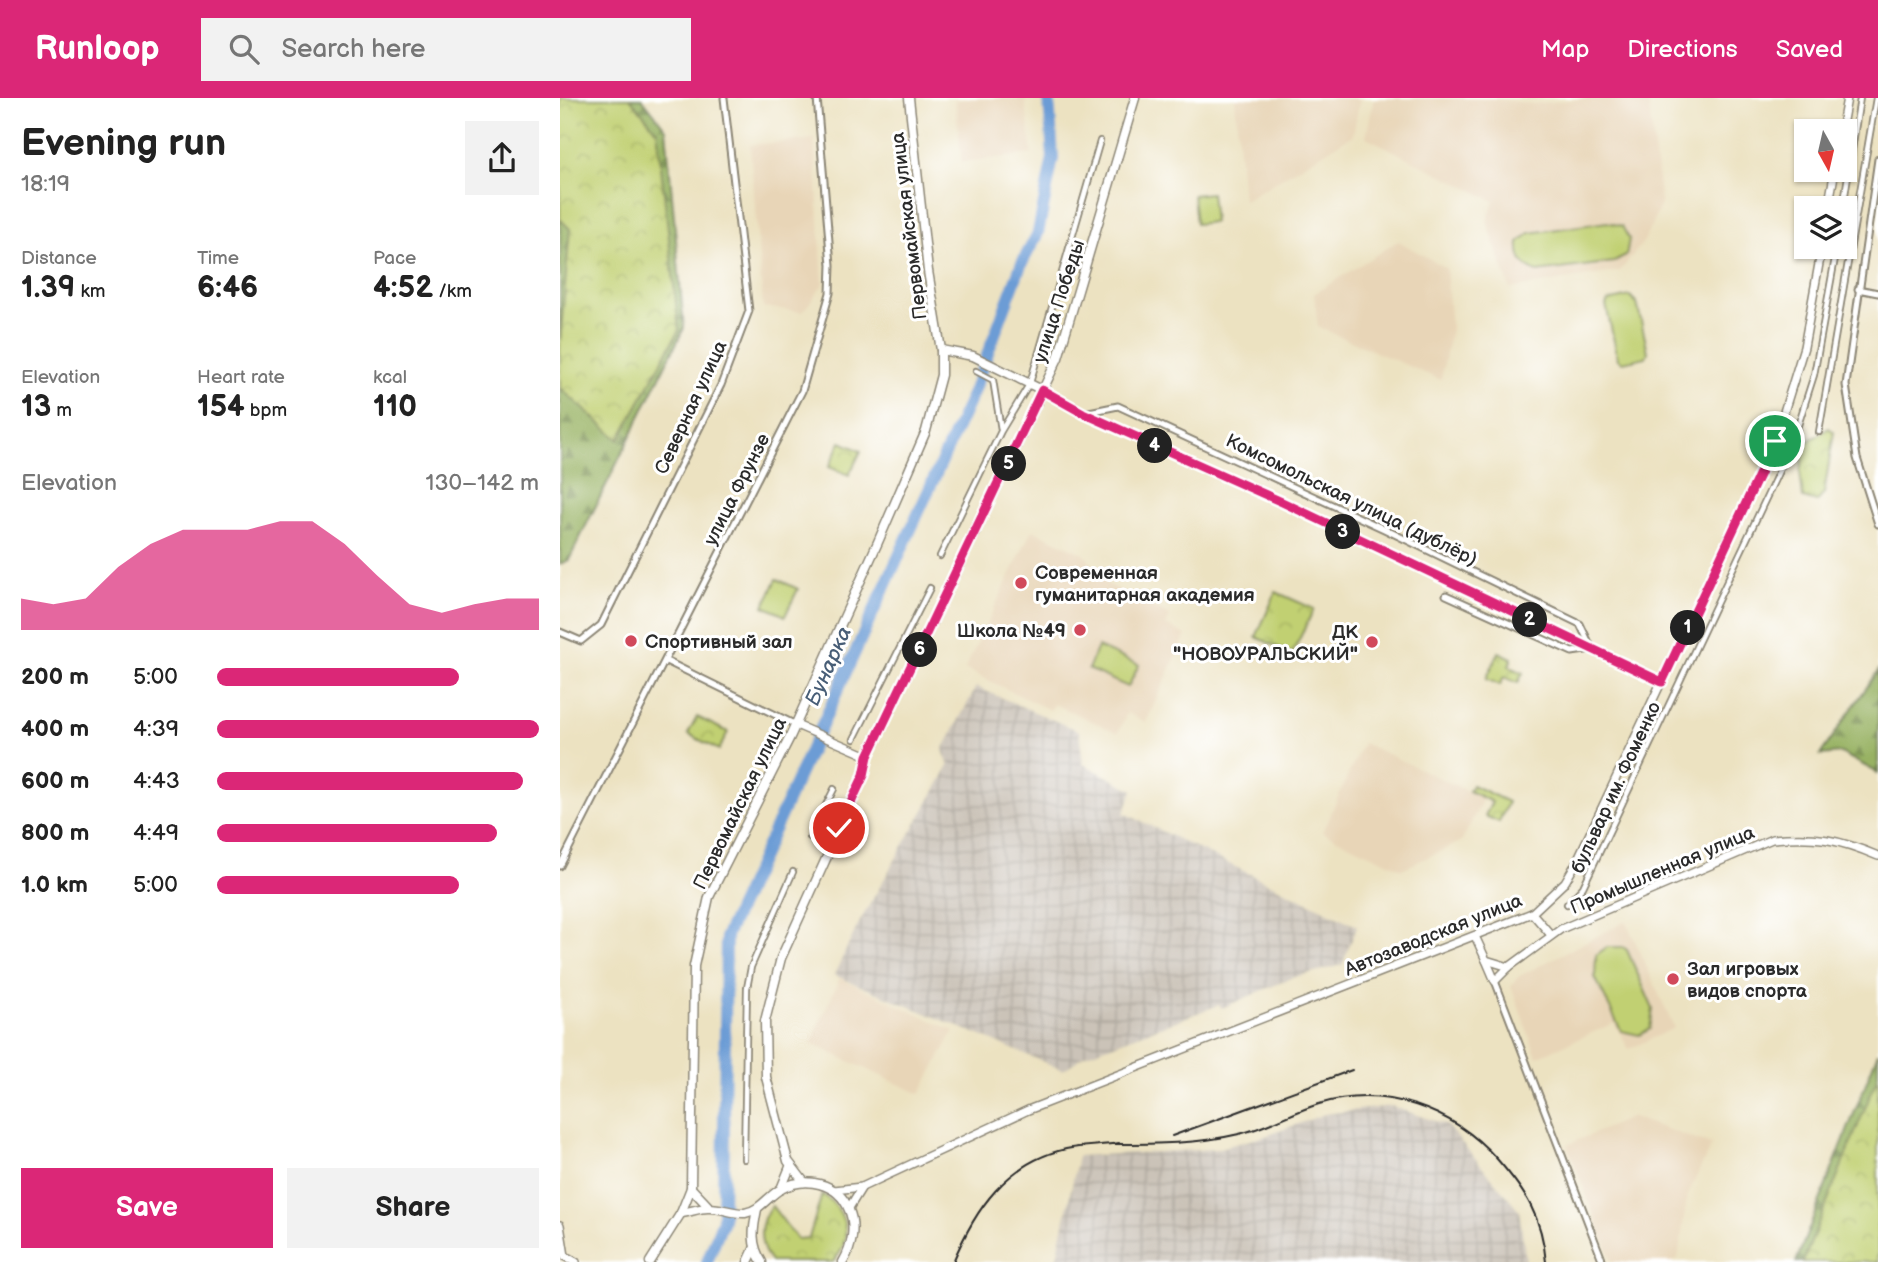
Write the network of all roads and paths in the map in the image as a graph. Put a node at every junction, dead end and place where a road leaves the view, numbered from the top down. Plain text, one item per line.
1 (724, 98) edge
2 (817, 98) edge
3 (909, 98) edge
4 (1135, 98) edge
5 (1860, 98) edge
6 (1876, 98) edge
7 (1844, 99) edge
8 (1842, 119) edge
9 (1100, 141) dead end
10 (1878, 163) edge
11 (1845, 196) edge
12 (1820, 259) edge
13 (1835, 259) edge
14 (1857, 289) junction
15 (1878, 293) edge
16 (941, 350) junction
17 (976, 371) dead end
18 (1031, 379) junction
19 (1042, 390) junction
20 (1083, 413) junction
21 (1001, 431) junction
22 (1819, 432) dead end
23 (1878, 524) edge
24 (940, 556) dead end
25 (930, 588) dead end
26 (1446, 595) dead end
27 (560, 632) edge
28 (1592, 649) junction
29 (666, 661) junction
30 (1662, 682) junction
31 (794, 724) junction
32 (854, 739) dead end
33 (868, 756) junction
34 (834, 789) dead end
35 (810, 837) dead end
36 (1878, 856) edge
37 (560, 866) edge
38 (793, 872) dead end
39 (1567, 904) dead end
40 (1532, 913) junction
41 (1551, 935) junction
42 (1475, 936) junction
43 (1486, 960) junction
44 (1509, 967) junction
45 (1495, 981) junction
46 (744, 1159) dead end
47 (790, 1167) junction
48 (804, 1182) junction
49 (862, 1187) junction
50 (691, 1188) junction
51 (781, 1189) junction
52 (834, 1190) junction
53 (712, 1208) junction
54 (849, 1208) junction
55 (757, 1209) junction
56 (681, 1213) junction
57 (743, 1213) junction
58 (560, 1225) edge
59 (753, 1226) junction
60 (754, 1249) junction
61 (564, 1259) edge
62 (576, 1262) edge
63 (650, 1262) edge
64 (748, 1262) edge
65 (762, 1262) edge
66 (843, 1262) edge
67 (1603, 1262) edge

1 - 27 street, Северная улица
2 - 29 street, улица Фрунзе
3 - 16 main road, Первомайская улица
4 - 19 main road, улица Победы
5 - 11 street
6 - 22 street
7 - 8 street
9 - 18 street
10 - 14 street
12 - 30 street, Автозаводская улица
13 - 39 street, бульвар им. Фоменко
14 - 15 street
14 - 23 street
16 - 18 main road
16 - 31 main road, Первомайская улица
17 - 21 street
18 - 19 main road
18 - 21 street
19 - 20 street
19 - 33 main road, улица Победы
20 - 28 street
20 - 28 street, Комсомольская улица (дублёр)
21 - 24 street
25 - 32 street
26 - 28 street
28 - 30 street
29 - 31 street
29 - 37 street, улица Фрунзе
30 - 40 street, Автозаводская улица
31 - 33 street
31 - 50 main road, Первомайская улица
33 - 47 main road, улица Победы
34 - 35 street
36 - 41 street, Промышленная улица
38 - 46 street
40 - 41 street
40 - 42 street, Автозаводская улица
41 - 44 street, Промышленная улица
42 - 43 street
42 - 49 street, Автозаводская улица
43 - 44 street
43 - 45 street
44 - 45 street, Промышленная улица
45 - 67 street
47 - 48 main road
47 - 51 main road
48 - 51 main road
48 - 52 main road
49 - 52 street
49 - 54 street
50 - 53 main road
50 - 56 main road, Первомайская улица
51 - 55 main road
52 - 54 main road
53 - 56 main road
53 - 57 main road
54 - 66 main road
55 - 57 main road
55 - 59 main road
56 - 63 main road, Первомайская улица
57 - 59 main road
58 - 61 street
59 - 60 main road
60 - 64 main road
60 - 65 main road
61 - 62 street

